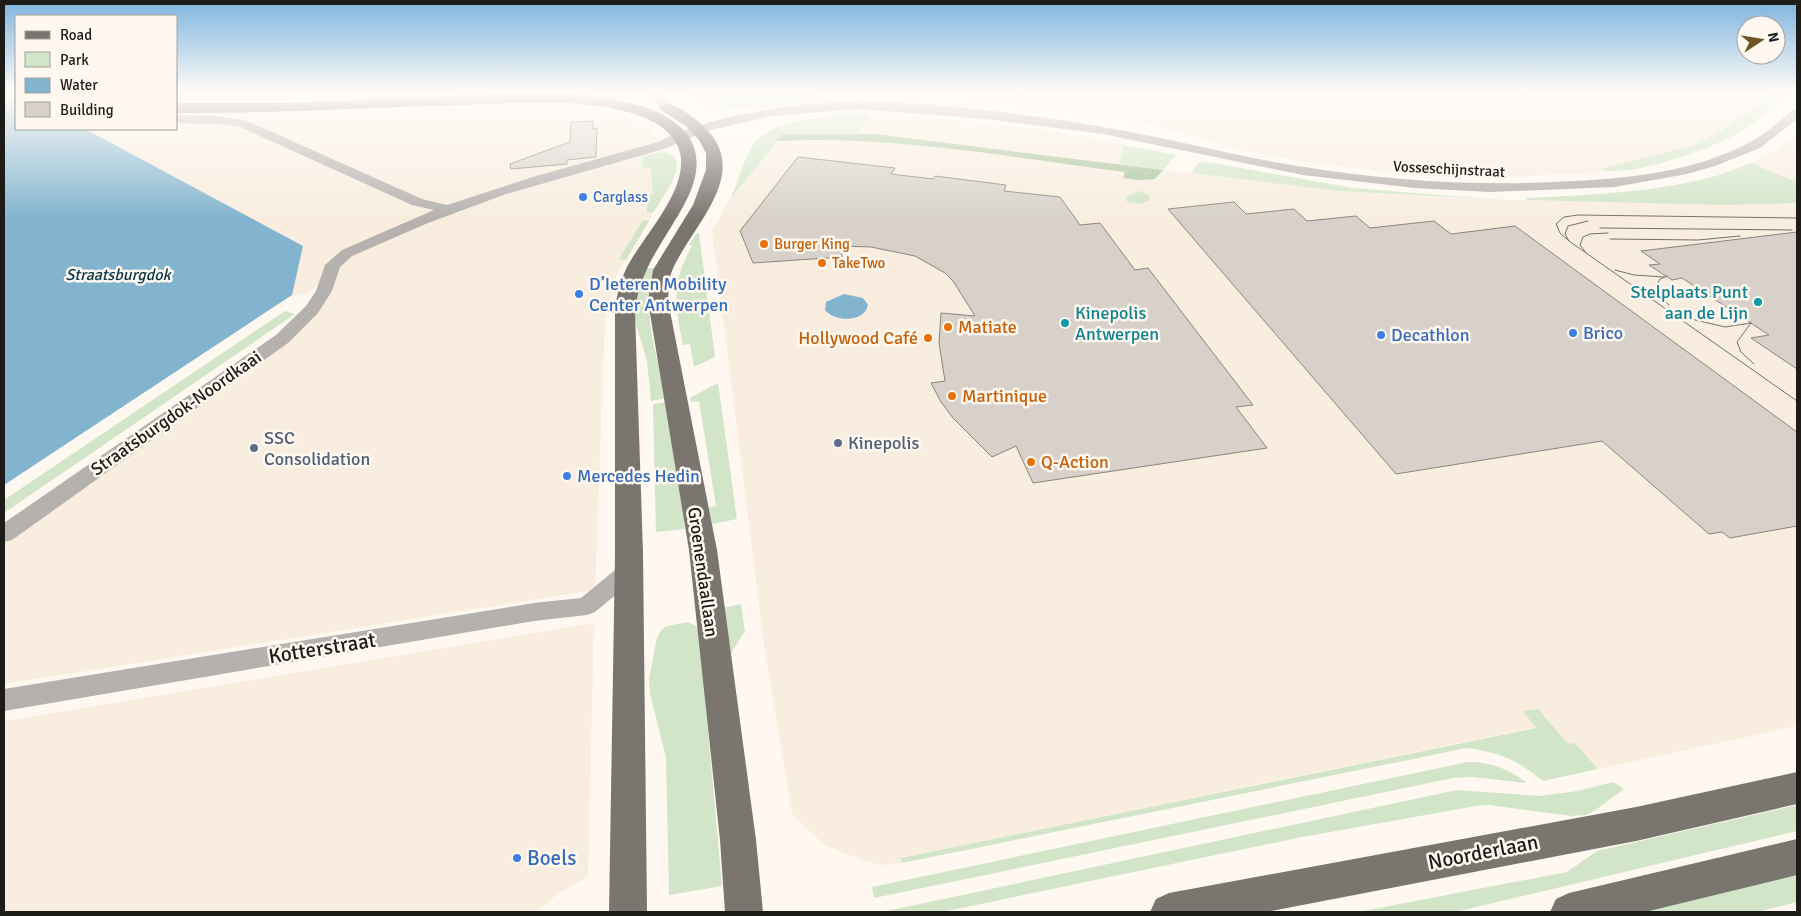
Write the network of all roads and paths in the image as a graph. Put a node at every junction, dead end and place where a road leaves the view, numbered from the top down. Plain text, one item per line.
1 (267, 135) edge
2 (687, 135) edge
3 (691, 135) edge
4 (693, 135) edge
5 (1127, 135) edge
6 (1768, 135) edge
7 (450, 210) junction
8 (330, 275) joint
9 (4, 534) edge
10 (628, 572) junction
11 (4, 700) edge
12 (1797, 788) edge
13 (1797, 857) edge
14 (628, 912) edge
15 (744, 912) edge
16 (1169, 912) edge
17 (1569, 912) edge

1 - 7 street
2 - 7 street, Vosseschijnstraat
3 - 10 main road
4 - 15 main road, Groenendaallaan
5 - 6 street, Vosseschijnstraat
7 - 8 street, Vosseschijnstraat
8 - 9 street, Straatsburgdok-Noordkaai
10 - 11 street, Kotterstraat
10 - 14 main road
12 - 16 main road, Noorderlaan
13 - 17 main road

